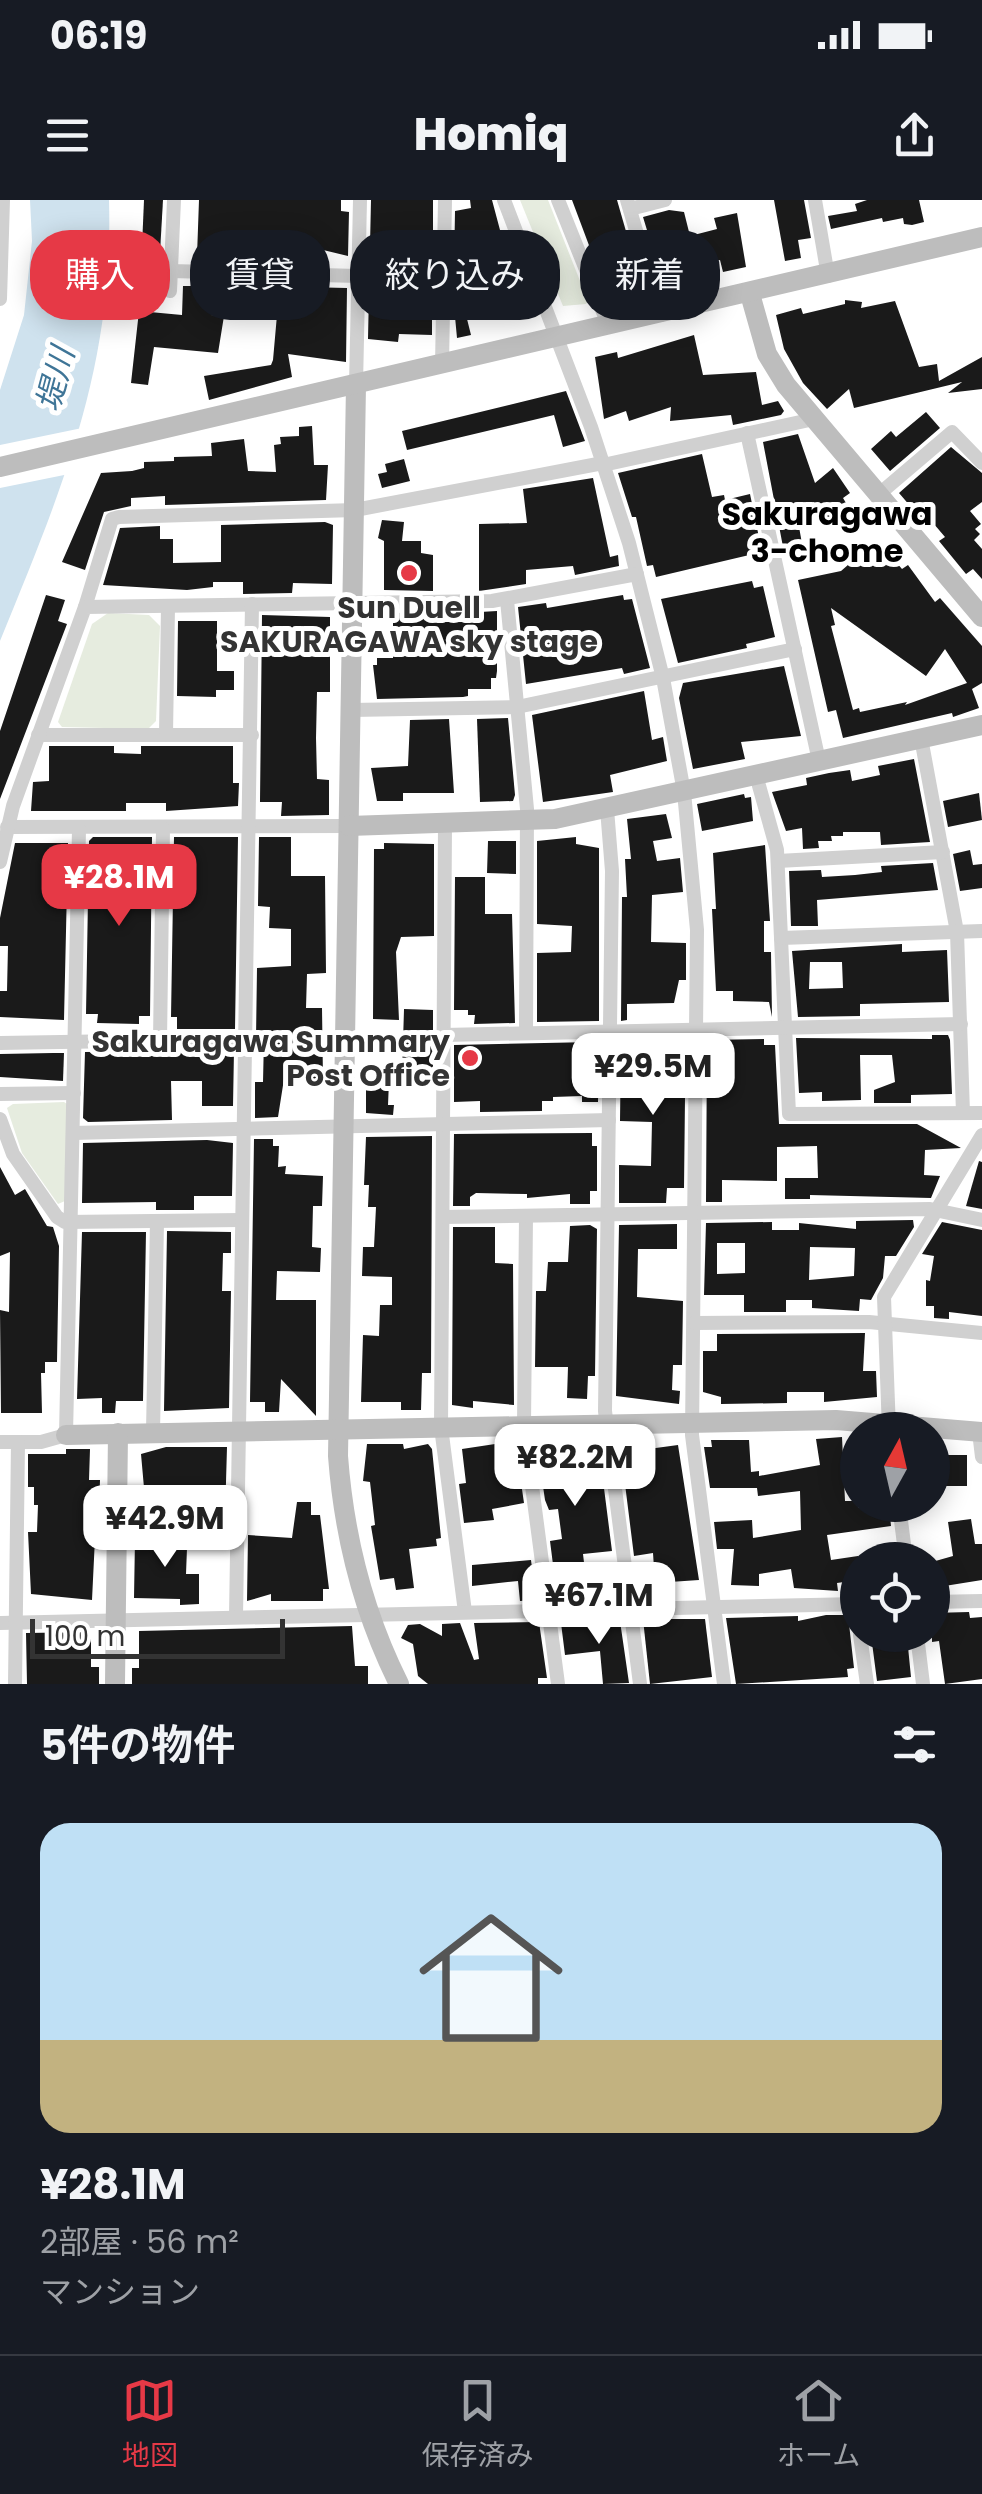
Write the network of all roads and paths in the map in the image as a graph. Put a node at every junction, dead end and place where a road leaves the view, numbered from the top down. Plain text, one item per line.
1 (2, 200) edge
2 (174, 200) edge
3 (360, 200) edge
4 (445, 200) edge
5 (504, 200) edge
6 (558, 200) edge
7 (665, 200) edge
8 (815, 200) edge
9 (628, 204) edge
10 (359, 230) edge
11 (635, 230) edge
12 (982, 237) edge
13 (172, 271) junction
14 (350, 276) edge
15 (828, 276) junction
16 (170, 291) dead end
17 (750, 294) junction
18 (0, 300) edge
19 (720, 301) edge
20 (357, 320) edge
21 (639, 320) edge
22 (609, 327) junction
23 (559, 339) junction
24 (442, 365) junction
25 (356, 384) junction
26 (814, 418) junction
27 (747, 433) junction
28 (982, 463) edge
29 (603, 464) junction
30 (0, 467) edge
31 (878, 495) junction
32 (355, 510) junction
33 (637, 574) junction
34 (975, 594) edge
35 (508, 600) junction
36 (353, 602) junction
37 (252, 604) junction
38 (85, 606) junction
39 (168, 606) junction
40 (982, 618) edge
41 (794, 649) junction
42 (662, 678) junction
43 (518, 707) junction
44 (350, 710) junction
45 (982, 724) edge
46 (38, 735) junction
47 (166, 735) junction
48 (252, 736) junction
49 (921, 738) junction
50 (819, 760) junction
51 (756, 776) junction
52 (684, 792) junction
53 (606, 809) junction
54 (528, 822) junction
55 (445, 825) junction
56 (349, 826) junction
57 (7, 827) junction
58 (250, 828) junction
59 (79, 829) junction
60 (163, 829) junction
61 (942, 852) junction
62 (778, 861) junction
63 (0, 862) edge
64 (982, 931) edge
65 (957, 932) junction
66 (781, 938) junction
67 (960, 1024) junction
68 (783, 1028) junction
69 (695, 1030) junction
70 (611, 1032) junction
71 (526, 1034) junction
72 (444, 1035) junction
73 (244, 1039) junction
74 (160, 1040) junction
75 (0, 1042) edge
76 (74, 1042) junction
77 (0, 1094) edge
78 (74, 1094) junction
79 (963, 1113) junction
80 (982, 1113) edge
81 (609, 1120) junction
82 (0, 1122) edge
83 (443, 1123) junction
84 (344, 1125) junction
85 (243, 1128) junction
86 (74, 1133) junction
87 (982, 1136) edge
88 (694, 1210) junction
89 (938, 1210) junction
90 (608, 1213) junction
91 (442, 1216) junction
92 (526, 1216) junction
93 (241, 1220) junction
94 (982, 1220) edge
95 (157, 1222) junction
96 (70, 1224) junction
97 (694, 1324) junction
98 (884, 1324) junction
99 (982, 1333) edge
100 (888, 1412) edge
101 (692, 1422) junction
102 (606, 1423) junction
103 (524, 1424) junction
104 (840, 1425) edge
105 (441, 1426) junction
106 (338, 1428) junction
107 (238, 1430) junction
108 (950, 1430) edge
109 (153, 1432) junction
110 (981, 1432) edge
111 (118, 1433) junction
112 (66, 1434) junction
113 (0, 1442) edge
114 (18, 1442) junction
115 (982, 1457) edge
116 (236, 1528) junction
117 (117, 1529) junction
118 (982, 1601) edge
119 (950, 1602) edge
120 (714, 1606) junction
121 (630, 1608) junction
122 (840, 1609) edge
123 (549, 1610) junction
124 (465, 1612) junction
125 (368, 1615) junction
126 (236, 1618) junction
127 (116, 1620) junction
128 (0, 1622) edge
129 (18, 1622) junction
130 (862, 1652) edge
131 (919, 1652) edge
132 (15, 1684) edge
133 (115, 1684) edge
134 (399, 1684) edge
135 (558, 1684) edge
136 (640, 1684) edge
137 (724, 1684) edge
138 (867, 1684) edge
139 (924, 1684) edge

1 - 18 street
2 - 13 street
3 - 10 street
4 - 24 street
5 - 23 street
6 - 22 street
7 - 9 street
8 - 15 street
9 - 11 street
12 - 15 street
13 - 14 street
13 - 16 street
15 - 17 street
17 - 19 street
17 - 26 street
20 - 25 street
21 - 22 street
22 - 23 street
23 - 24 street
23 - 29 street
24 - 25 street
25 - 30 street
25 - 32 street
26 - 27 street
26 - 31 street
27 - 29 street
27 - 41 street
28 - 31 street
29 - 32 street
29 - 33 street
31 - 34 street
32 - 36 street
32 - 38 street
33 - 35 street
33 - 42 street
34 - 40 street
35 - 36 street
35 - 43 street
36 - 37 street
36 - 44 street
37 - 39 street
37 - 48 street
38 - 39 street
38 - 46 street
39 - 47 street
41 - 42 street
41 - 50 street
42 - 43 street
42 - 52 street
43 - 44 street
43 - 54 street
44 - 56 street
45 - 49 street
46 - 47 street
46 - 57 street
47 - 48 street
48 - 58 street
49 - 50 street
49 - 61 street
50 - 51 street
51 - 52 street
51 - 62 street
52 - 53 street
52 - 69 street
53 - 54 street
53 - 70 street
54 - 55 street
54 - 71 street
55 - 56 street
55 - 72 street
56 - 58 street
56 - 84 street
57 - 59 street
57 - 63 street
58 - 60 street
58 - 73 street
59 - 60 street
59 - 76 street
60 - 74 street
61 - 62 street
61 - 65 street
62 - 66 street
64 - 65 street
65 - 66 street
65 - 67 street
66 - 68 street
67 - 68 street
67 - 79 street
68 - 69 street
68 - 79 street
69 - 70 street
69 - 88 street
70 - 71 street
70 - 81 street
71 - 72 street
72 - 83 street
73 - 74 street
73 - 85 street
74 - 76 street
75 - 76 street
76 - 78 street
77 - 78 street
78 - 86 street
79 - 80 street
81 - 83 street
81 - 90 street
82 - 96 street
83 - 84 street
83 - 91 street
84 - 85 street
84 - 106 street
85 - 86 street
85 - 93 street
86 - 96 street
87 - 89 street
88 - 89 street
88 - 90 street
88 - 97 street
89 - 94 street
89 - 98 street
90 - 92 street
90 - 102 street
91 - 92 street
91 - 105 street
92 - 103 street
93 - 95 street
93 - 107 street
95 - 96 street
95 - 109 street
96 - 112 street
97 - 98 street
97 - 101 street
98 - 99 street
98 - 100 street
101 - 102 street
101 - 104 street
101 - 120 street
102 - 103 street
102 - 121 street
103 - 105 street
103 - 123 street
105 - 106 street
105 - 124 street
106 - 107 street
106 - 125 street
107 - 109 street
107 - 116 street
108 - 110 street
109 - 111 street
110 - 115 street
111 - 112 street
111 - 117 street
112 - 114 street
113 - 114 street
114 - 129 street
116 - 117 street
116 - 126 street
117 - 127 street
118 - 119 street
120 - 121 street
120 - 122 street
120 - 137 street
121 - 123 street
121 - 136 street
123 - 124 street
123 - 135 street
124 - 125 street
125 - 126 street
125 - 134 street
126 - 127 street
127 - 129 street
127 - 133 street
128 - 129 street
129 - 132 street
130 - 138 street
131 - 139 street

